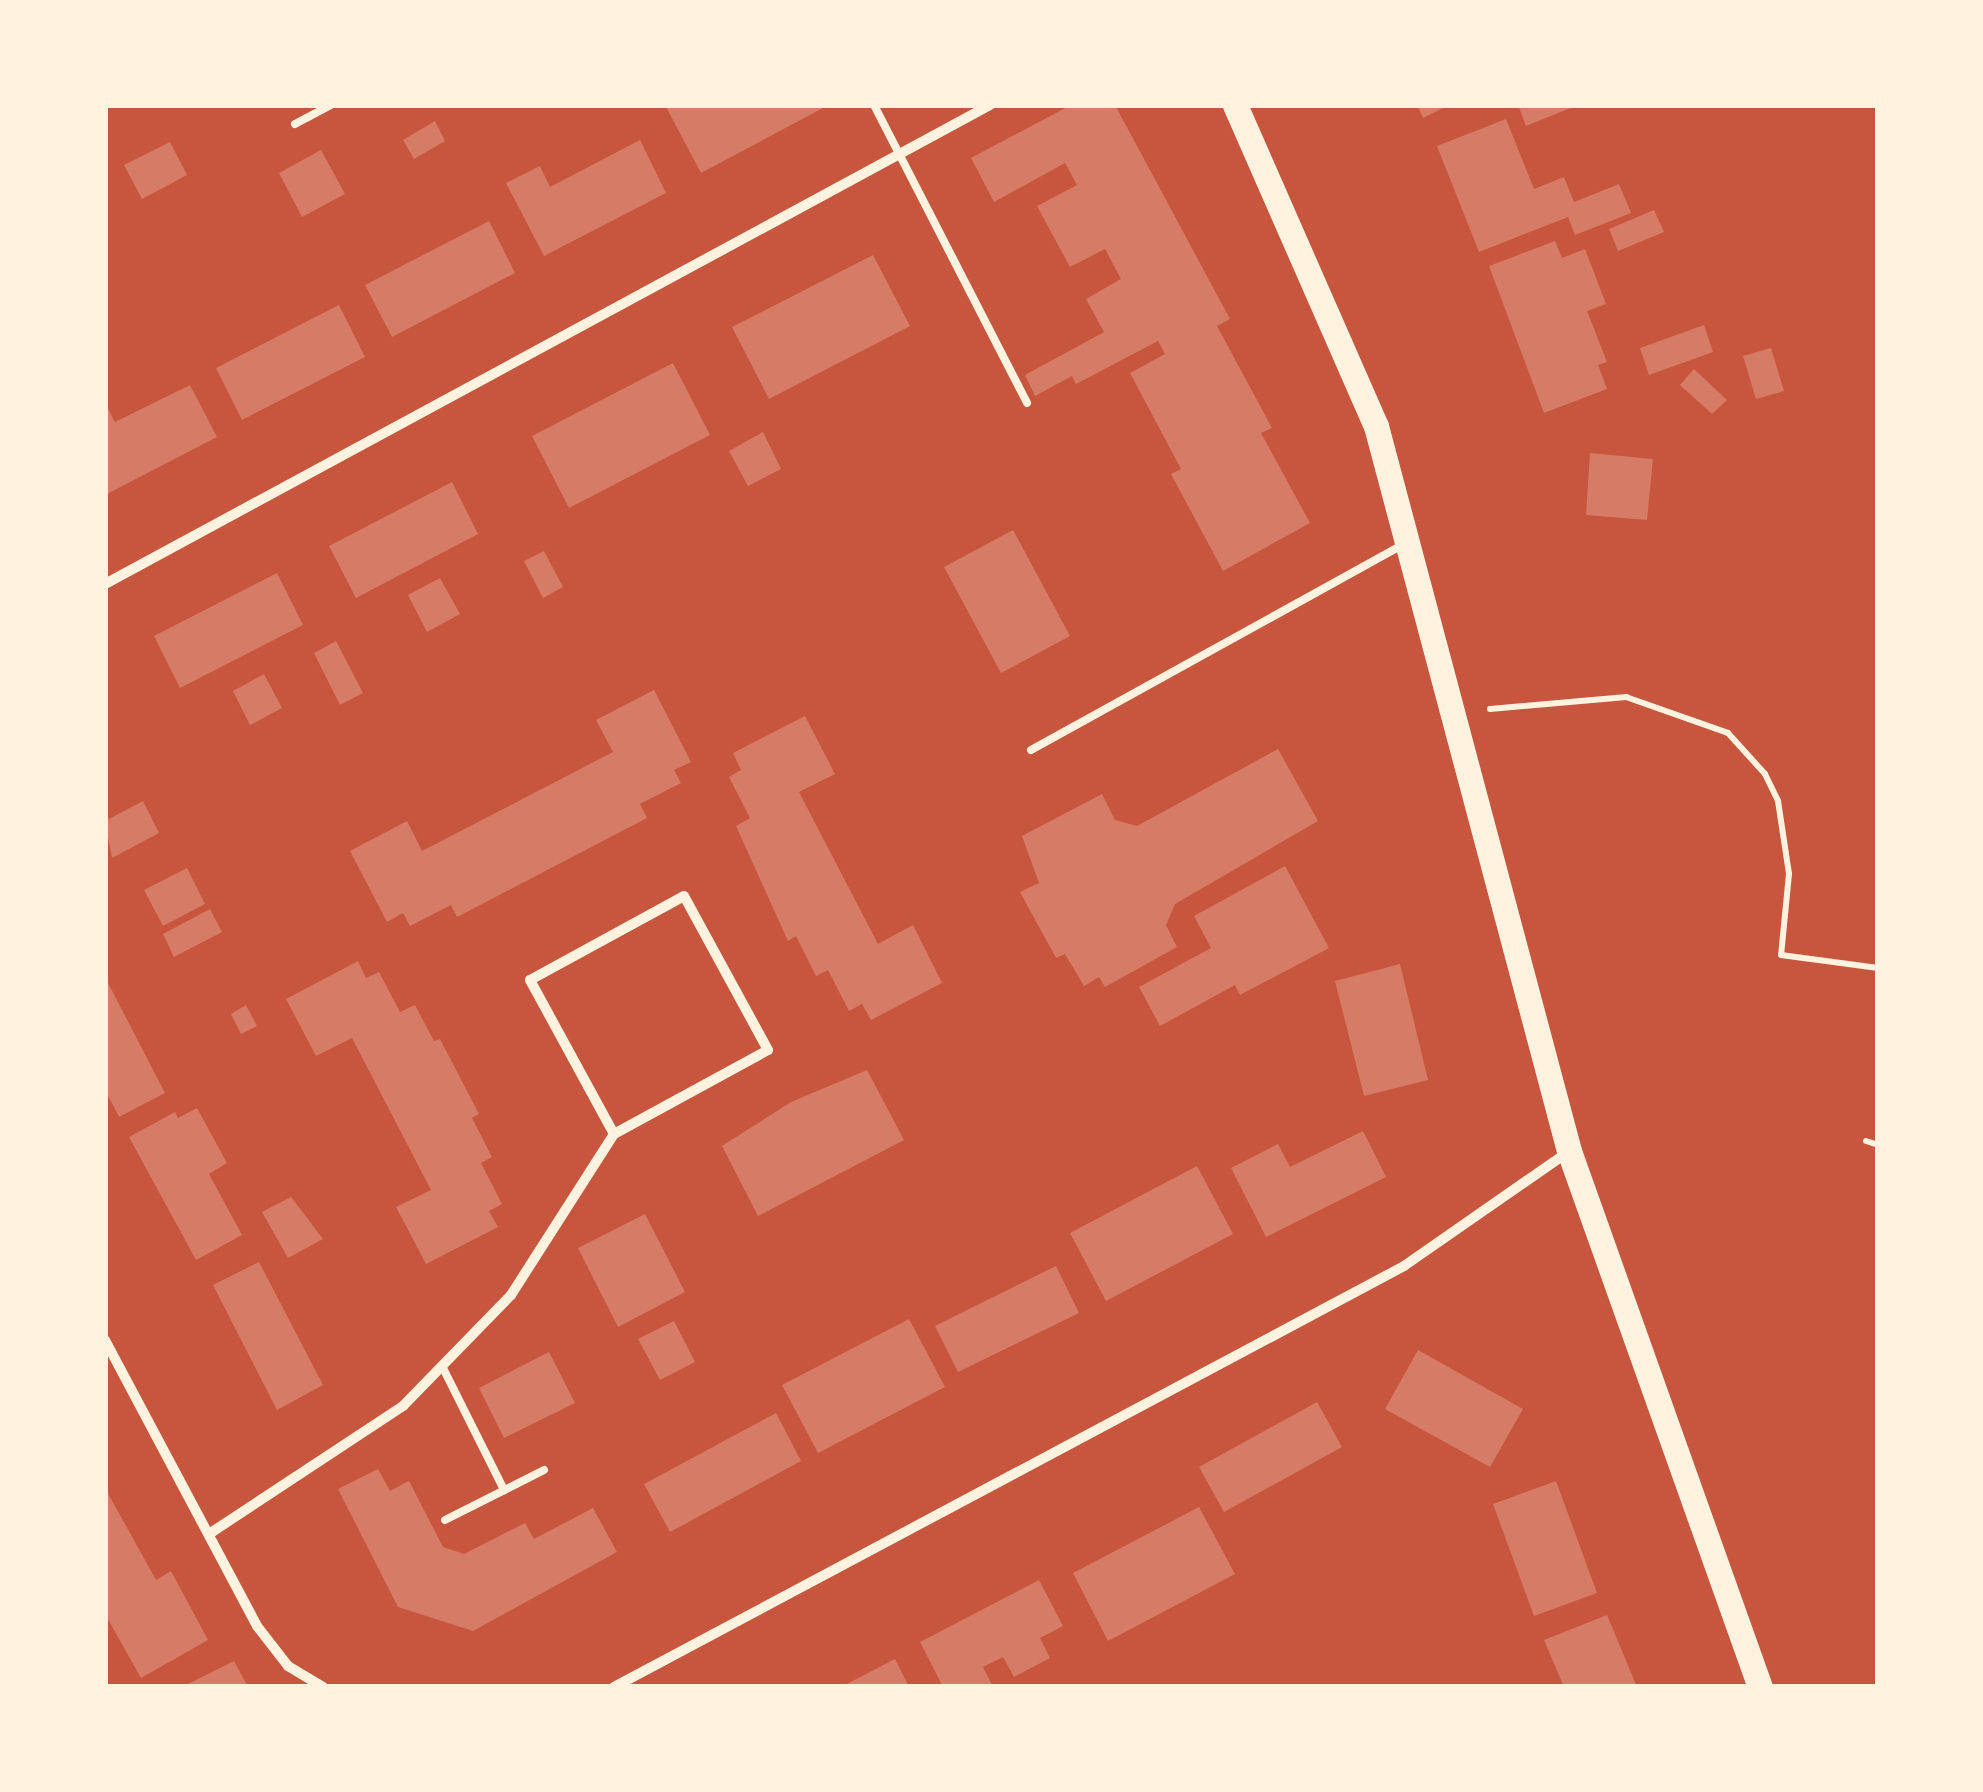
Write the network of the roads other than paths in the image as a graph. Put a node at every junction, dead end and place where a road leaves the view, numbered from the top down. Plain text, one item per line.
1 (330, 105) edge
2 (874, 105) edge
3 (990, 105) edge
4 (1234, 105) edge
5 (295, 124) dead end
6 (901, 154) junction
7 (1027, 404) dead end
8 (1409, 541) junction
9 (105, 584) edge
10 (1031, 750) dead end
11 (614, 1134) junction
12 (1569, 1151) junction
13 (105, 1340) edge
14 (442, 1366) junction
15 (544, 1470) dead end
16 (504, 1490) junction
17 (444, 1520) dead end
18 (212, 1532) junction
19 (323, 1687) edge
20 (614, 1687) edge
21 (1760, 1687) edge

1 - 5 lane
2 - 6 lane
3 - 6 street
4 - 8 main road
6 - 7 lane
6 - 9 street
8 - 10 lane
8 - 12 main road
11 - 11 street
11 - 14 street
12 - 20 street
12 - 21 main road
13 - 18 street
14 - 16 lane
14 - 18 street
15 - 16 lane
16 - 17 lane
18 - 19 street

